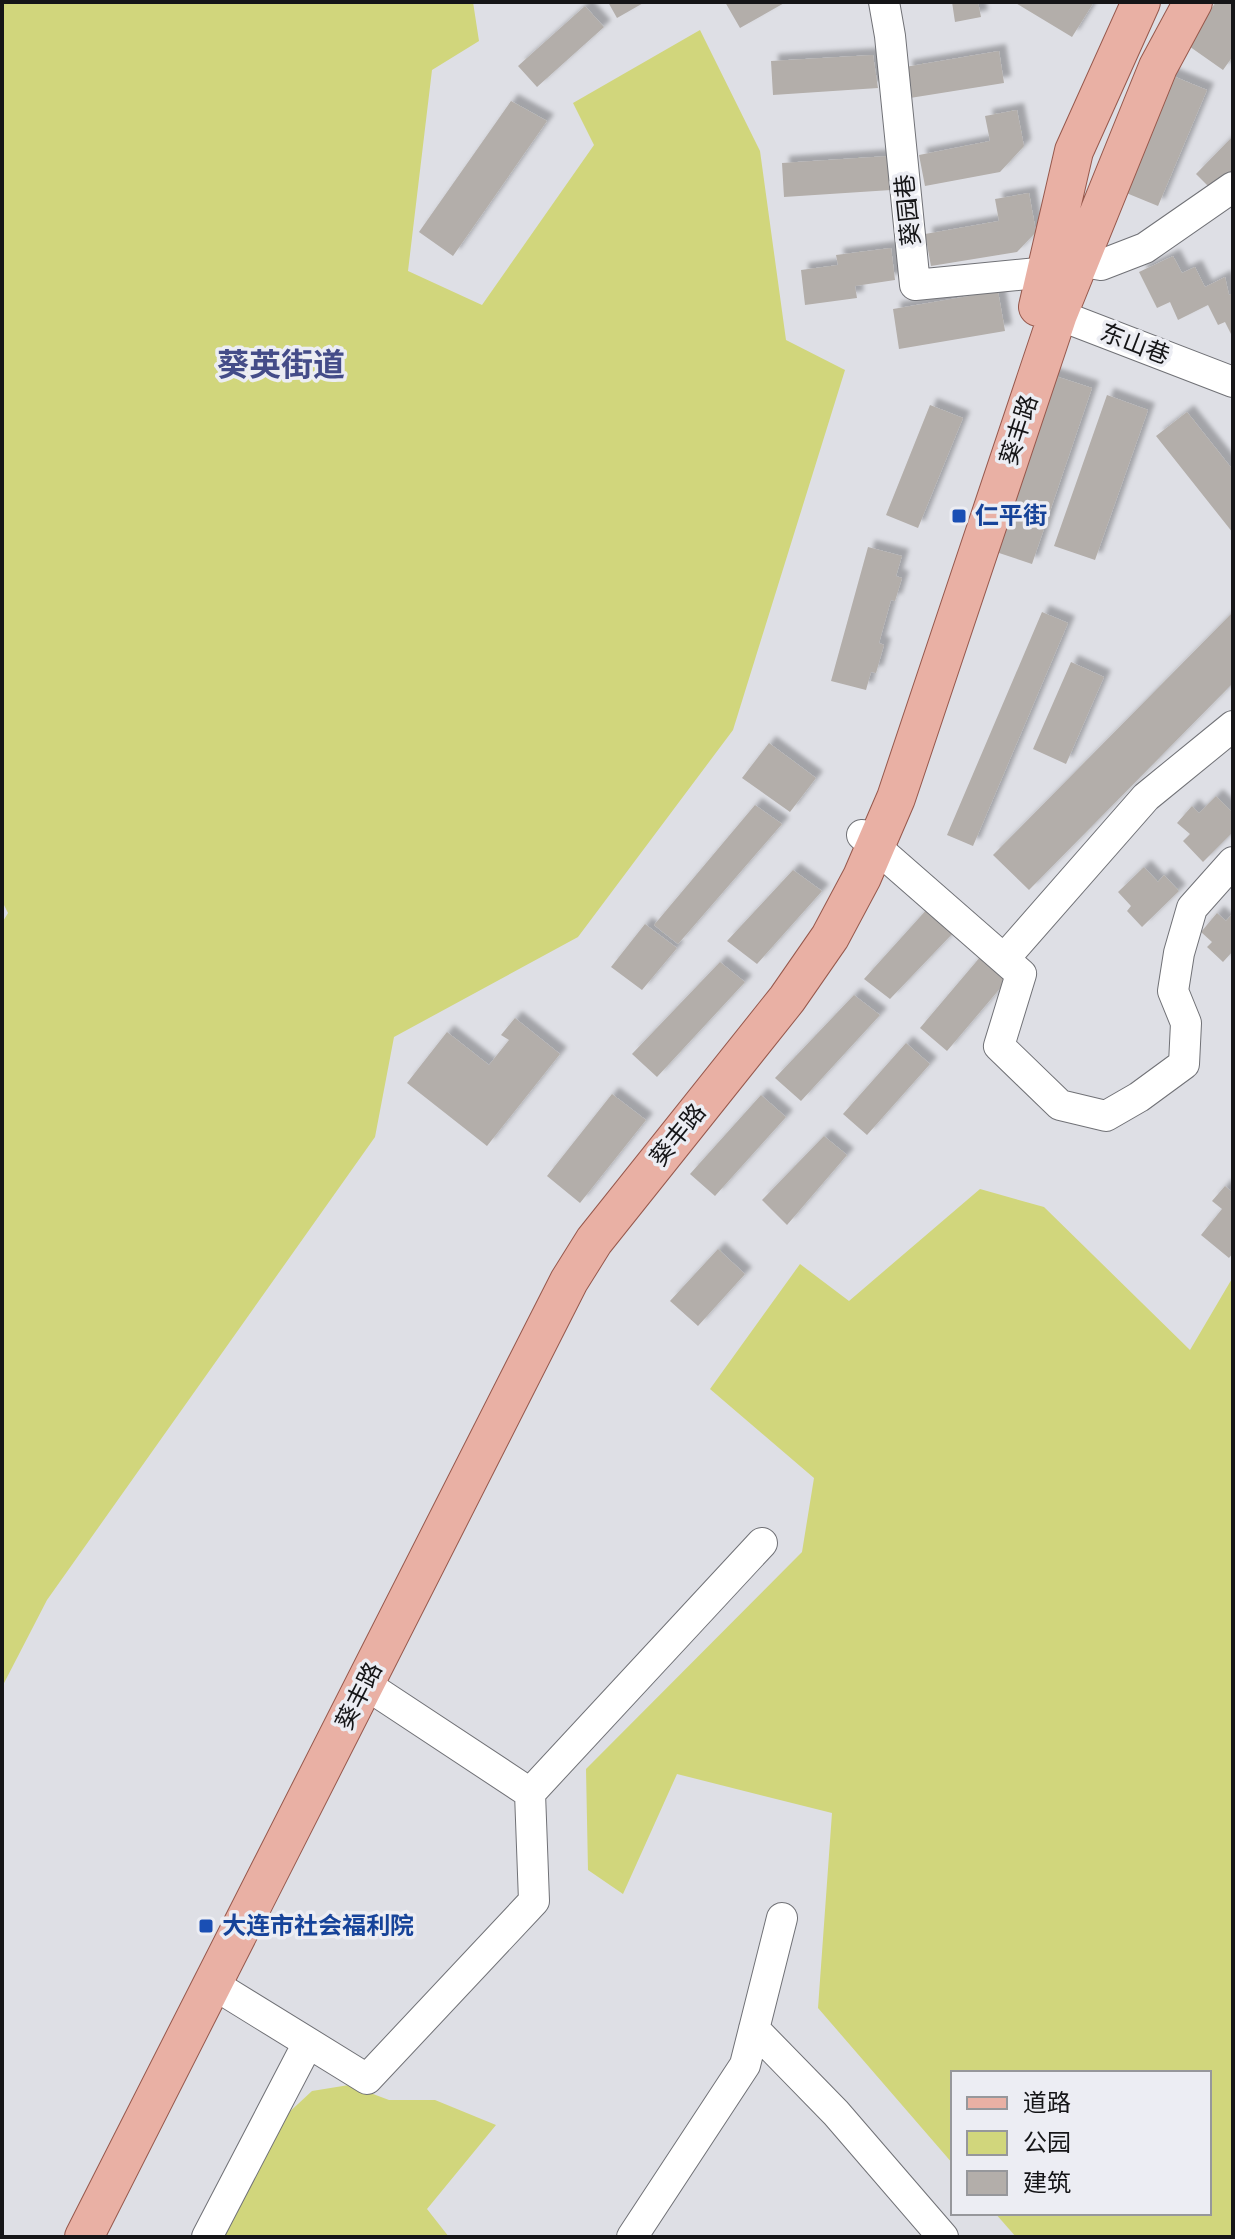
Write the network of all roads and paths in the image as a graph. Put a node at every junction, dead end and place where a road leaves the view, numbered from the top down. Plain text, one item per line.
1 (884, 2) edge
2 (1141, 2) edge
3 (1170, 2) edge
4 (1193, 2) edge
5 (1233, 187) edge
6 (1059, 276) junction
7 (1233, 382) edge
8 (1233, 726) edge
9 (868, 840) junction
10 (1233, 862) edge
11 (1004, 959) junction
12 (762, 1543) dead end
13 (365, 1684) junction
14 (530, 1793) junction
15 (782, 1918) dead end
16 (213, 1984) junction
17 (754, 2029) junction
18 (308, 2043) junction
19 (64, 2237) edge
20 (84, 2237) edge
21 (207, 2237) edge
22 (632, 2237) edge
23 (943, 2237) edge

1 - 6 street, 葵园巷
2 - 6 main road, 葵丰路
3 - 6 main road
4 - 6 main road, 葵丰路
5 - 6 street
6 - 7 street, 东山巷
6 - 9 main road, 葵丰路
8 - 11 street
9 - 11 street
9 - 13 main road, 葵丰路
9 - 19 main road, 葵丰路
10 - 11 street
12 - 14 street
13 - 14 street
13 - 16 main road, 葵丰路
14 - 18 street
15 - 17 street
16 - 18 street
16 - 20 main road, 葵丰路
17 - 22 street
17 - 23 street
18 - 21 street

